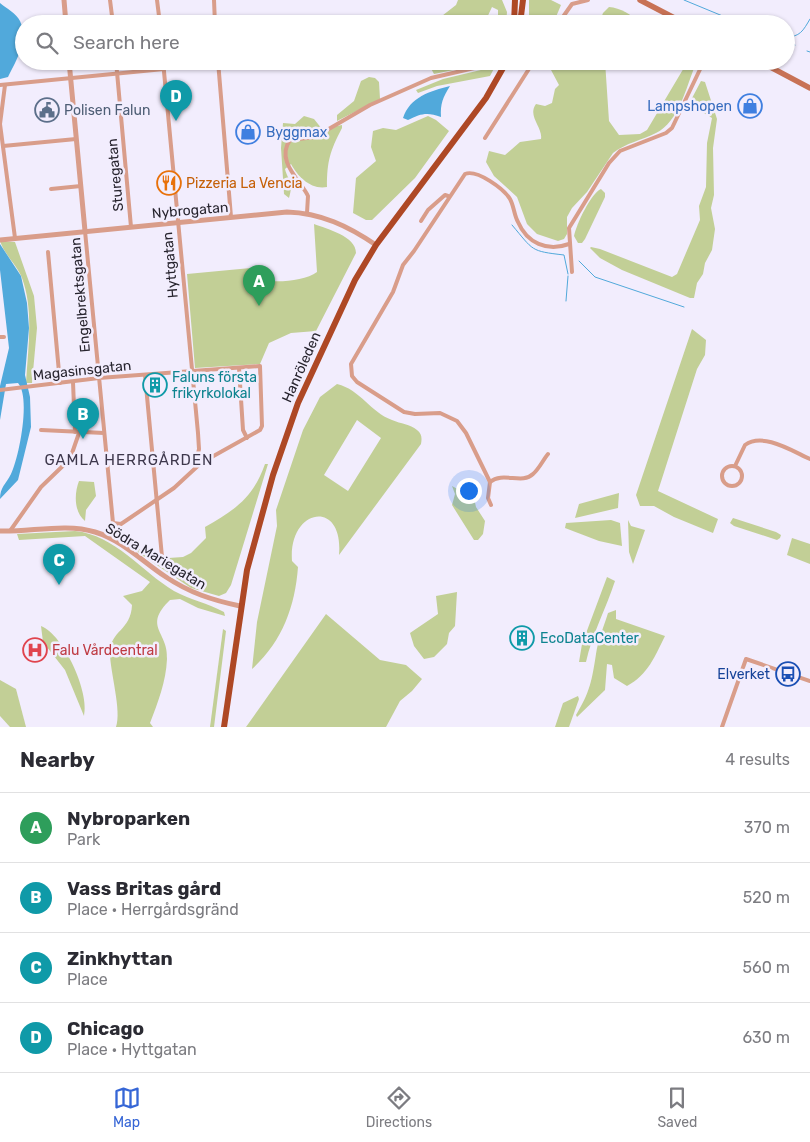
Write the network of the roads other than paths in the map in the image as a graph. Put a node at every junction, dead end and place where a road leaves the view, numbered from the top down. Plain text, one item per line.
1 (64, 0) edge
2 (110, 0) edge
3 (157, 0) edge
4 (214, 0) edge
5 (515, 0) edge
6 (523, 0) edge
7 (588, 0) edge
8 (640, 0) edge
9 (65, 15) edge
10 (112, 15) edge
11 (159, 15) edge
12 (215, 15) edge
13 (514, 15) edge
14 (521, 15) edge
15 (564, 15) edge
16 (669, 15) edge
17 (70, 70) edge
18 (117, 70) edge
19 (152, 70) edge
20 (164, 70) edge
21 (219, 70) edge
22 (464, 70) edge
23 (502, 70) edge
24 (528, 70) edge
25 (700, 70) edge
26 (776, 70) edge
27 (117, 73) junction
28 (70, 78) junction
29 (2, 85) edge
30 (810, 88) edge
31 (485, 138) dead end
32 (76, 139) junction
33 (3, 146) junction
34 (81, 186) junction
35 (51, 189) dead end
36 (448, 196) junction
37 (307, 213) junction
38 (231, 217) junction
39 (421, 221) dead end
40 (177, 222) junction
41 (131, 227) junction
42 (85, 231) junction
43 (15, 238) junction
44 (0, 240) edge
45 (569, 244) junction
46 (376, 245) junction
47 (48, 252) dead end
48 (572, 272) dead end
49 (238, 368) junction
50 (191, 371) junction
51 (145, 375) junction
52 (99, 378) junction
53 (73, 382) junction
54 (60, 383) junction
55 (0, 390) edge
56 (41, 430) dead end
57 (77, 432) junction
58 (104, 433) junction
59 (247, 438) junction
60 (548, 454) dead end
61 (810, 458) edge
62 (735, 466) junction
63 (196, 467) junction
64 (490, 482) junction
65 (156, 501) junction
66 (492, 505) dead end
67 (0, 531) edge
68 (10, 531) junction
69 (162, 557) dead end
70 (240, 606) junction
71 (810, 682) edge
72 (224, 727) edge
73 (722, 727) edge

1 - 9 street
2 - 10 street
3 - 11 street
4 - 12 street
5 - 13 highway
6 - 14 highway
7 - 15 street
8 - 16 main road
17 - 28 street, Engelbrektsgatan
18 - 27 street, Sturegatan
19 - 27 street
20 - 40 street, Hyttgatan
21 - 38 street
22 - 37 street
23 - 46 highway, Hanröleden
24 - 31 street
25 - 45 street
26 - 30 main road
27 - 28 street
27 - 41 street, Sturegatan
28 - 29 street
28 - 32 street, Engelbrektsgatan
29 - 33 street
32 - 33 street
32 - 34 street, Engelbrektsgatan
33 - 43 street
34 - 35 street
34 - 42 street, Engelbrektsgatan
36 - 39 street
36 - 45 street
36 - 64 street
37 - 38 street, Nybrogatan
37 - 46 street, Nybrogatan
38 - 40 street, Nybrogatan
40 - 41 street, Nybrogatan
40 - 50 street, Hyttgatan
41 - 42 street, Nybrogatan
42 - 43 street, Nybrogatan
42 - 52 street, Engelbrektsgatan
43 - 44 street, Nybrogatan
45 - 48 street
46 - 70 highway, Hanröleden
47 - 54 street
49 - 50 street, Magasinsgatan
49 - 59 street
49 - 59 street, Magasinsgatan
50 - 51 street, Magasinsgatan
50 - 63 street, Hyttgatan
51 - 52 street, Magasinsgatan
51 - 65 street
52 - 53 street, Magasinsgatan
52 - 58 street, Engelbrektsgatan
53 - 54 street, Magasinsgatan
53 - 57 street
54 - 55 street, Magasinsgatan
56 - 57 street
57 - 58 street
57 - 68 street
58 - 65 street, Engelbrektsgatan
59 - 63 street
60 - 64 street
61 - 62 street
62 - 62 street
63 - 65 street
64 - 66 street
65 - 69 street
67 - 68 street, Södra Mariegatan
68 - 70 street, Södra Mariegatan
70 - 72 highway, Hanröleden
71 - 73 street

